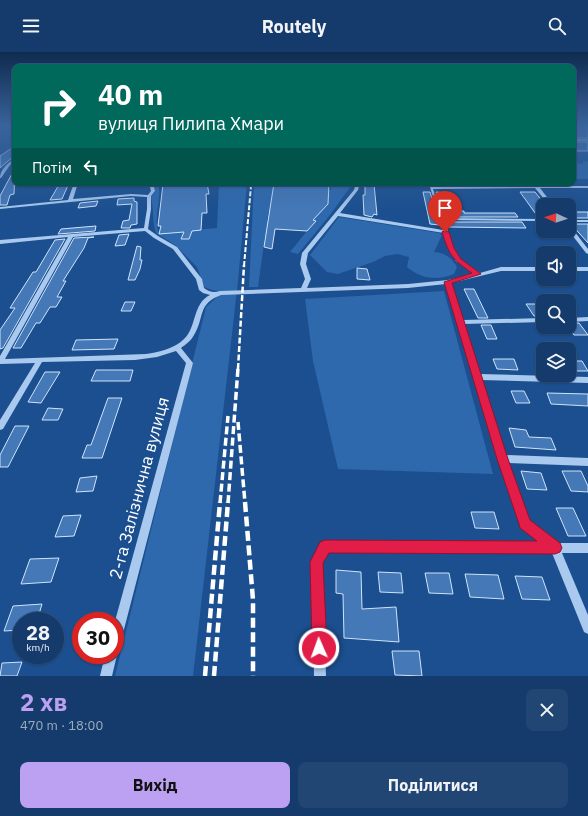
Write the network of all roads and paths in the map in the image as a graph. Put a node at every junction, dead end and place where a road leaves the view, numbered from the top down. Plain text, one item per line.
1 (12, 162) edge
2 (0, 177) edge
3 (75, 186) edge
4 (152, 186) edge
5 (357, 186) edge
6 (486, 186) edge
7 (536, 186) edge
8 (562, 186) edge
9 (588, 187) edge
10 (149, 196) junction
11 (545, 198) edge
12 (70, 201) junction
13 (0, 208) edge
14 (336, 214) junction
15 (441, 219) junction
16 (536, 220) edge
17 (576, 221) edge
18 (588, 221) edge
19 (146, 229) junction
20 (445, 232) junction
21 (72, 235) junction
22 (576, 237) edge
23 (0, 242) edge
24 (588, 252) edge
25 (536, 269) edge
26 (576, 269) edge
27 (588, 269) edge
28 (478, 274) junction
29 (448, 282) junction
30 (303, 290) junction
31 (216, 294) junction
32 (588, 319) edge
33 (536, 320) edge
34 (576, 320) edge
35 (460, 322) junction
36 (177, 348) junction
37 (40, 360) junction
38 (0, 362) edge
39 (478, 377) junction
40 (588, 380) edge
41 (0, 426) edge
42 (502, 459) junction
43 (588, 462) edge
44 (555, 548) junction
45 (588, 548) edge
46 (123, 612) edge
47 (588, 628) edge
48 (109, 664) edge
49 (106, 676) edge
50 (320, 676) edge

1 - 2 street
3 - 12 street
4 - 10 street
5 - 14 street
6 - 15 street
7 - 11 street
8 - 9 street
10 - 12 street
10 - 19 street
12 - 13 street
14 - 20 street
14 - 30 street
15 - 16 street
15 - 20 street
17 - 18 street
19 - 21 street
19 - 31 street
20 - 28 street
21 - 23 street
21 - 38 street
22 - 24 street
25 - 28 street
26 - 27 street
28 - 29 street
29 - 30 street
29 - 35 street
30 - 31 street
31 - 36 street
32 - 34 street
33 - 35 street
35 - 39 street
36 - 37 street
36 - 46 street, 2-га Залізнична вулиця
37 - 38 street
37 - 41 street
39 - 40 street
39 - 42 street
42 - 43 street
42 - 44 street
44 - 45 street
44 - 47 street
44 - 50 street
48 - 49 street

